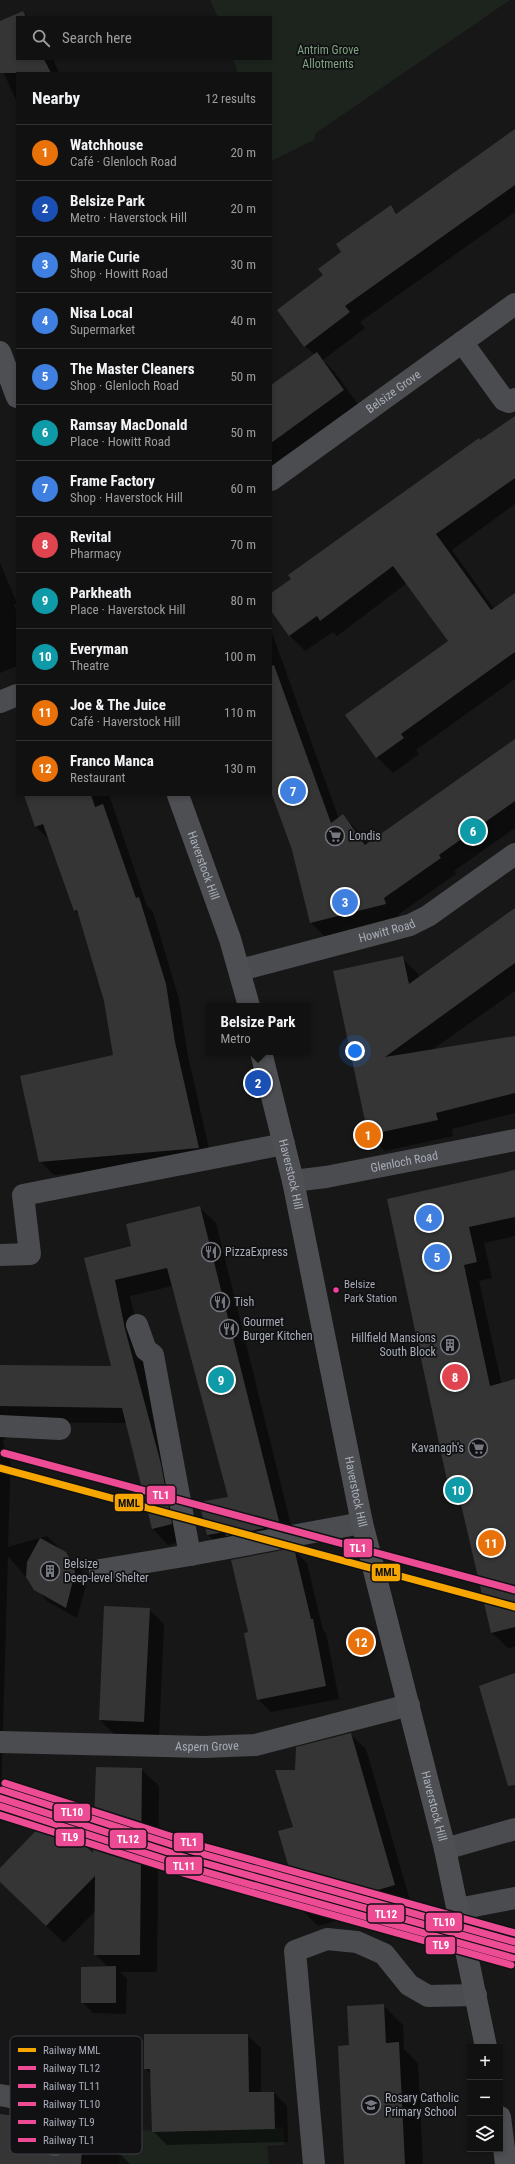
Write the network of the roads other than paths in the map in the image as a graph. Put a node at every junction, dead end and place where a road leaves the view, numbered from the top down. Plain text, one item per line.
1 (515, 304) edge
2 (462, 342) junction
3 (0, 352) edge
4 (16, 394) edge
5 (515, 399) edge
6 (272, 479) edge
7 (16, 695) edge
8 (0, 702) edge
9 (178, 796) edge
10 (515, 854) edge
11 (240, 970) junction
12 (248, 1003) edge
13 (262, 1055) edge
14 (515, 1140) edge
15 (284, 1144) junction
16 (292, 1181) junction
17 (0, 1255) edge
18 (137, 1325) dead end
19 (0, 1426) edge
20 (60, 1429) dead end
21 (362, 1523) junction
22 (190, 1555) junction
23 (100, 1570) dead end
24 (409, 1705) junction
25 (0, 1742) edge
26 (515, 1829) edge
27 (445, 1849) junction
28 (515, 1898) edge
29 (458, 1909) junction
30 (476, 1995) junction
31 (485, 2044) edge
32 (0, 2096) edge
33 (10, 2097) edge
34 (503, 2140) edge
35 (314, 2164) edge
36 (506, 2164) edge

1 - 2 street, Belsize Grove
2 - 5 street
2 - 6 street, Belsize Grove
3 - 4 main road
7 - 8 street
9 - 11 main road, Haverstock Hill
10 - 11 street, Howitt Road
11 - 12 main road, Haverstock Hill
13 - 15 main road, Haverstock Hill
14 - 16 street, Glenloch Road
15 - 16 main road, Haverstock Hill
15 - 17 street
16 - 21 main road, Haverstock Hill
18 - 22 street
19 - 20 street
21 - 22 street
21 - 24 main road, Haverstock Hill
22 - 23 street
24 - 25 street, Aspern Grove
24 - 27 main road, Haverstock Hill
26 - 27 street
27 - 29 main road, Haverstock Hill
28 - 29 street
29 - 30 main road, Haverstock Hill
30 - 31 main road, Haverstock Hill
30 - 35 street
32 - 33 street
34 - 36 main road

